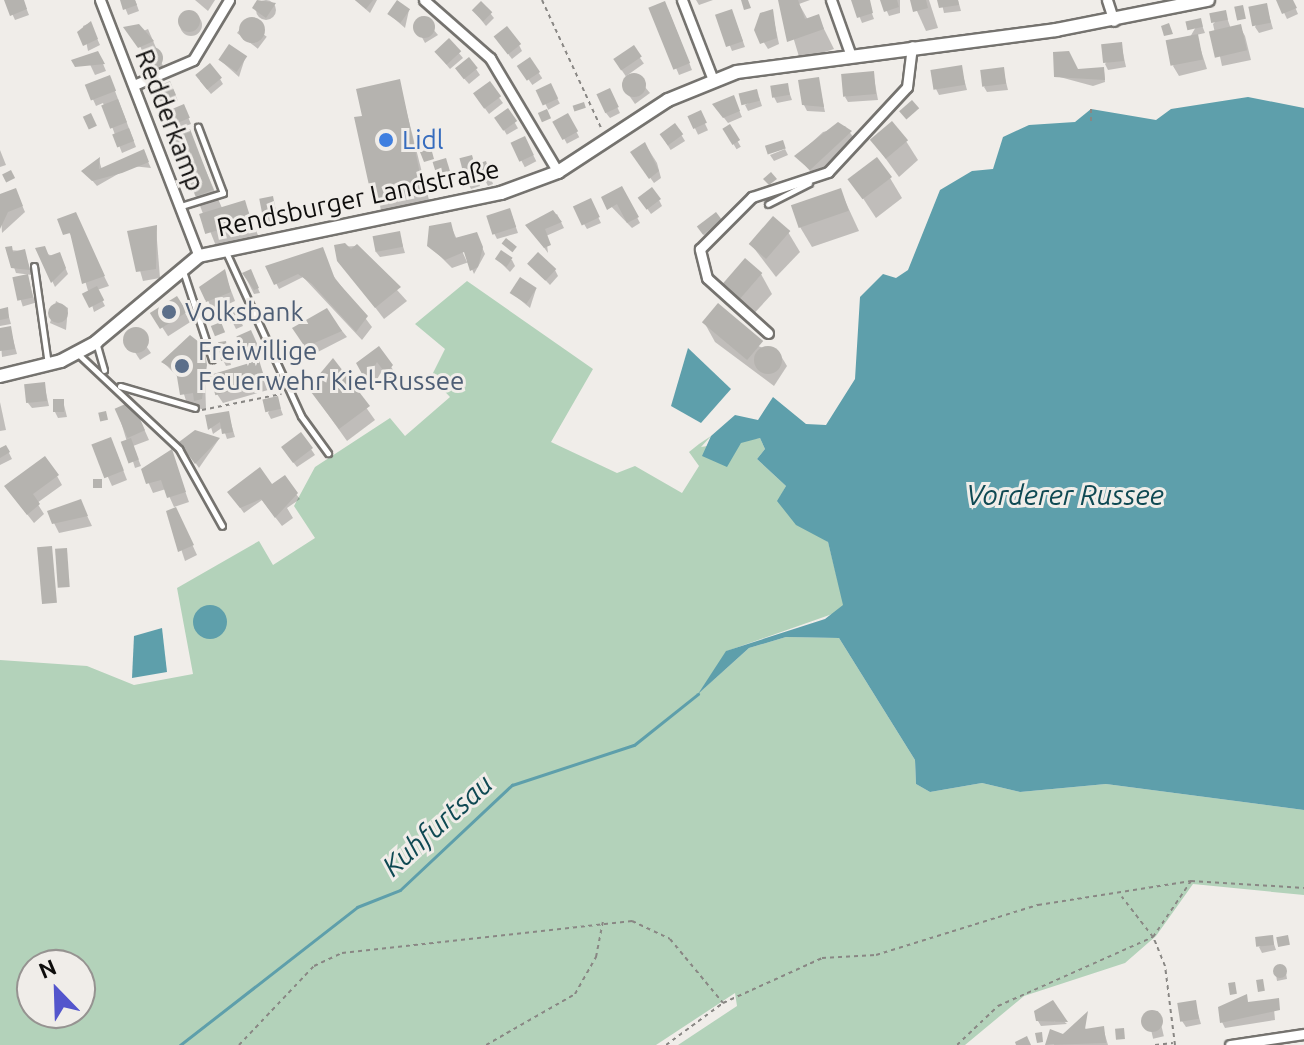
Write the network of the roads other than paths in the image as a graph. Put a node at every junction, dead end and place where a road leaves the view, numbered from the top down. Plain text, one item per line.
1 (100, 0) edge
2 (229, 0) edge
3 (424, 0) edge
4 (682, 0) edge
5 (831, 0) edge
6 (1107, 0) edge
7 (1208, 0) edge
8 (1191, 3) edge
9 (1114, 21) junction
10 (912, 46) junction
11 (850, 53) junction
12 (713, 80) junction
13 (134, 85) junction
14 (198, 127) dead end
15 (558, 172) junction
16 (810, 182) junction
17 (768, 204) dead end
18 (180, 206) junction
19 (223, 247) junction
20 (199, 256) junction
21 (34, 266) dead end
22 (181, 266) junction
23 (768, 333) dead end
24 (96, 342) junction
25 (77, 354) junction
26 (212, 359) dead end
27 (49, 365) junction
28 (104, 371) junction
29 (0, 376) edge
30 (117, 385) junction
31 (195, 408) road end
32 (328, 453) dead end
33 (222, 526) dead end
34 (1304, 1034) edge
35 (1230, 1045) edge

1 - 13 street, Redderkamp
2 - 13 street
3 - 15 street
4 - 12 street
5 - 11 street
6 - 9 street
7 - 8 street, Rendsburger Landstraße
8 - 9 street, Rendsburger Landstraße
9 - 10 street, Rendsburger Landstraße
10 - 11 street, Rendsburger Landstraße
10 - 16 street
11 - 12 street, Rendsburger Landstraße
12 - 15 street, Rendsburger Landstraße
13 - 18 street, Redderkamp
14 - 18 lane
15 - 19 street, Rendsburger Landstraße
16 - 17 lane
16 - 23 street
18 - 20 street, Redderkamp
19 - 20 street, Rendsburger Landstraße
19 - 32 lane
20 - 22 street, Rendsburger Landstraße
21 - 27 lane
22 - 24 street, Rendsburger Landstraße
22 - 26 lane
24 - 25 street, Rendsburger Landstraße
24 - 28 lane
25 - 27 street, Rendsburger Landstraße
25 - 28 lane
27 - 29 street, Rendsburger Landstraße
28 - 30 lane
30 - 31 lane
30 - 33 lane
34 - 35 street

